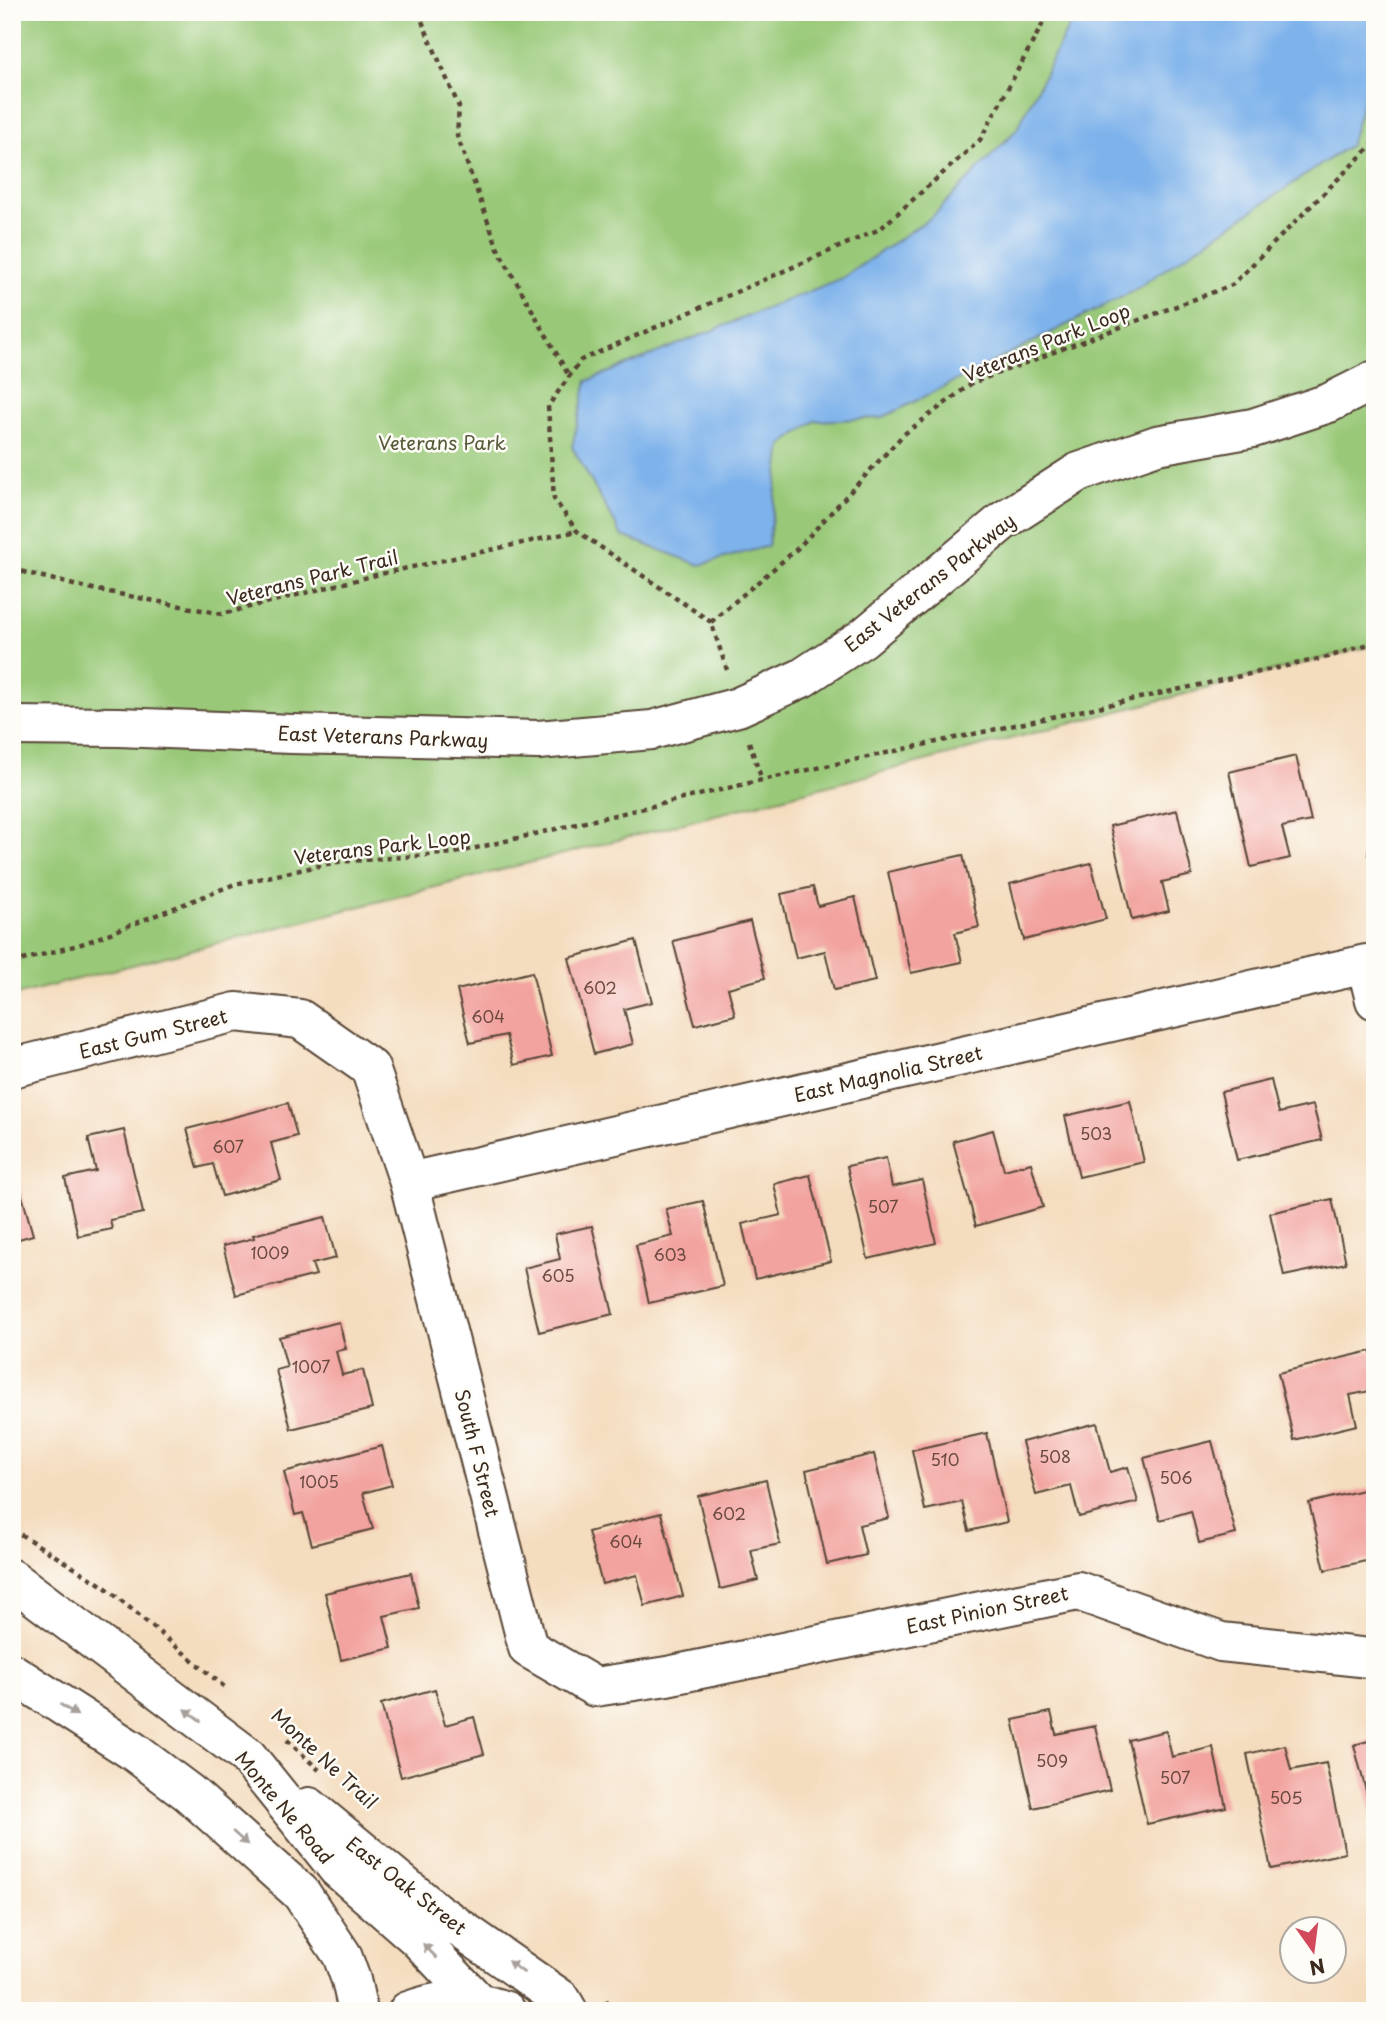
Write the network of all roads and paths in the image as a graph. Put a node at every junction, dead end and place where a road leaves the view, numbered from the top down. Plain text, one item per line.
1 (418, 12) edge
2 (1049, 12) edge
3 (1375, 142) edge
4 (569, 376) junction
5 (1375, 380) edge
6 (577, 531) junction
7 (12, 569) edge
8 (711, 622) junction
9 (1375, 642) edge
10 (727, 671) dead end
11 (12, 726) edge
12 (746, 732) dead end
13 (762, 780) junction
14 (12, 963) edge
15 (1371, 982) edge
16 (12, 1068) edge
17 (409, 1182) junction
18 (12, 1529) edge
19 (12, 1579) edge
20 (1375, 1656) edge
21 (17, 1680) edge
22 (595, 1687) joint
23 (237, 1697) dead end
24 (279, 1732) dead end
25 (247, 1756) junction
26 (325, 1776) dead end
27 (600, 1990) dead end
28 (491, 2006) edge
29 (358, 2011) edge
30 (408, 2011) edge
31 (568, 2011) edge
32 (613, 2011) edge

1 - 4 path
2 - 4 path
3 - 8 path, Veterans Park Loop
4 - 6 path
5 - 11 street, East Veterans Parkway
6 - 7 path, Veterans Park Trail
6 - 8 path
8 - 10 path
9 - 13 path, Veterans Park Loop
12 - 13 path
13 - 14 path, Veterans Park Loop
15 - 17 street, East Magnolia Street
16 - 17 street, East Gum Street
17 - 22 street, South F Street
18 - 23 path
25 -> 19 street, Monte Ne Road
20 - 22 street, East Pinion Street
21 -> 29 street
24 - 26 path, Monte Ne Trail
28 -> 25 street, Monte Ne Road
31 -> 25 street, East Oak Street
27 - 32 path
28 - 30 street

